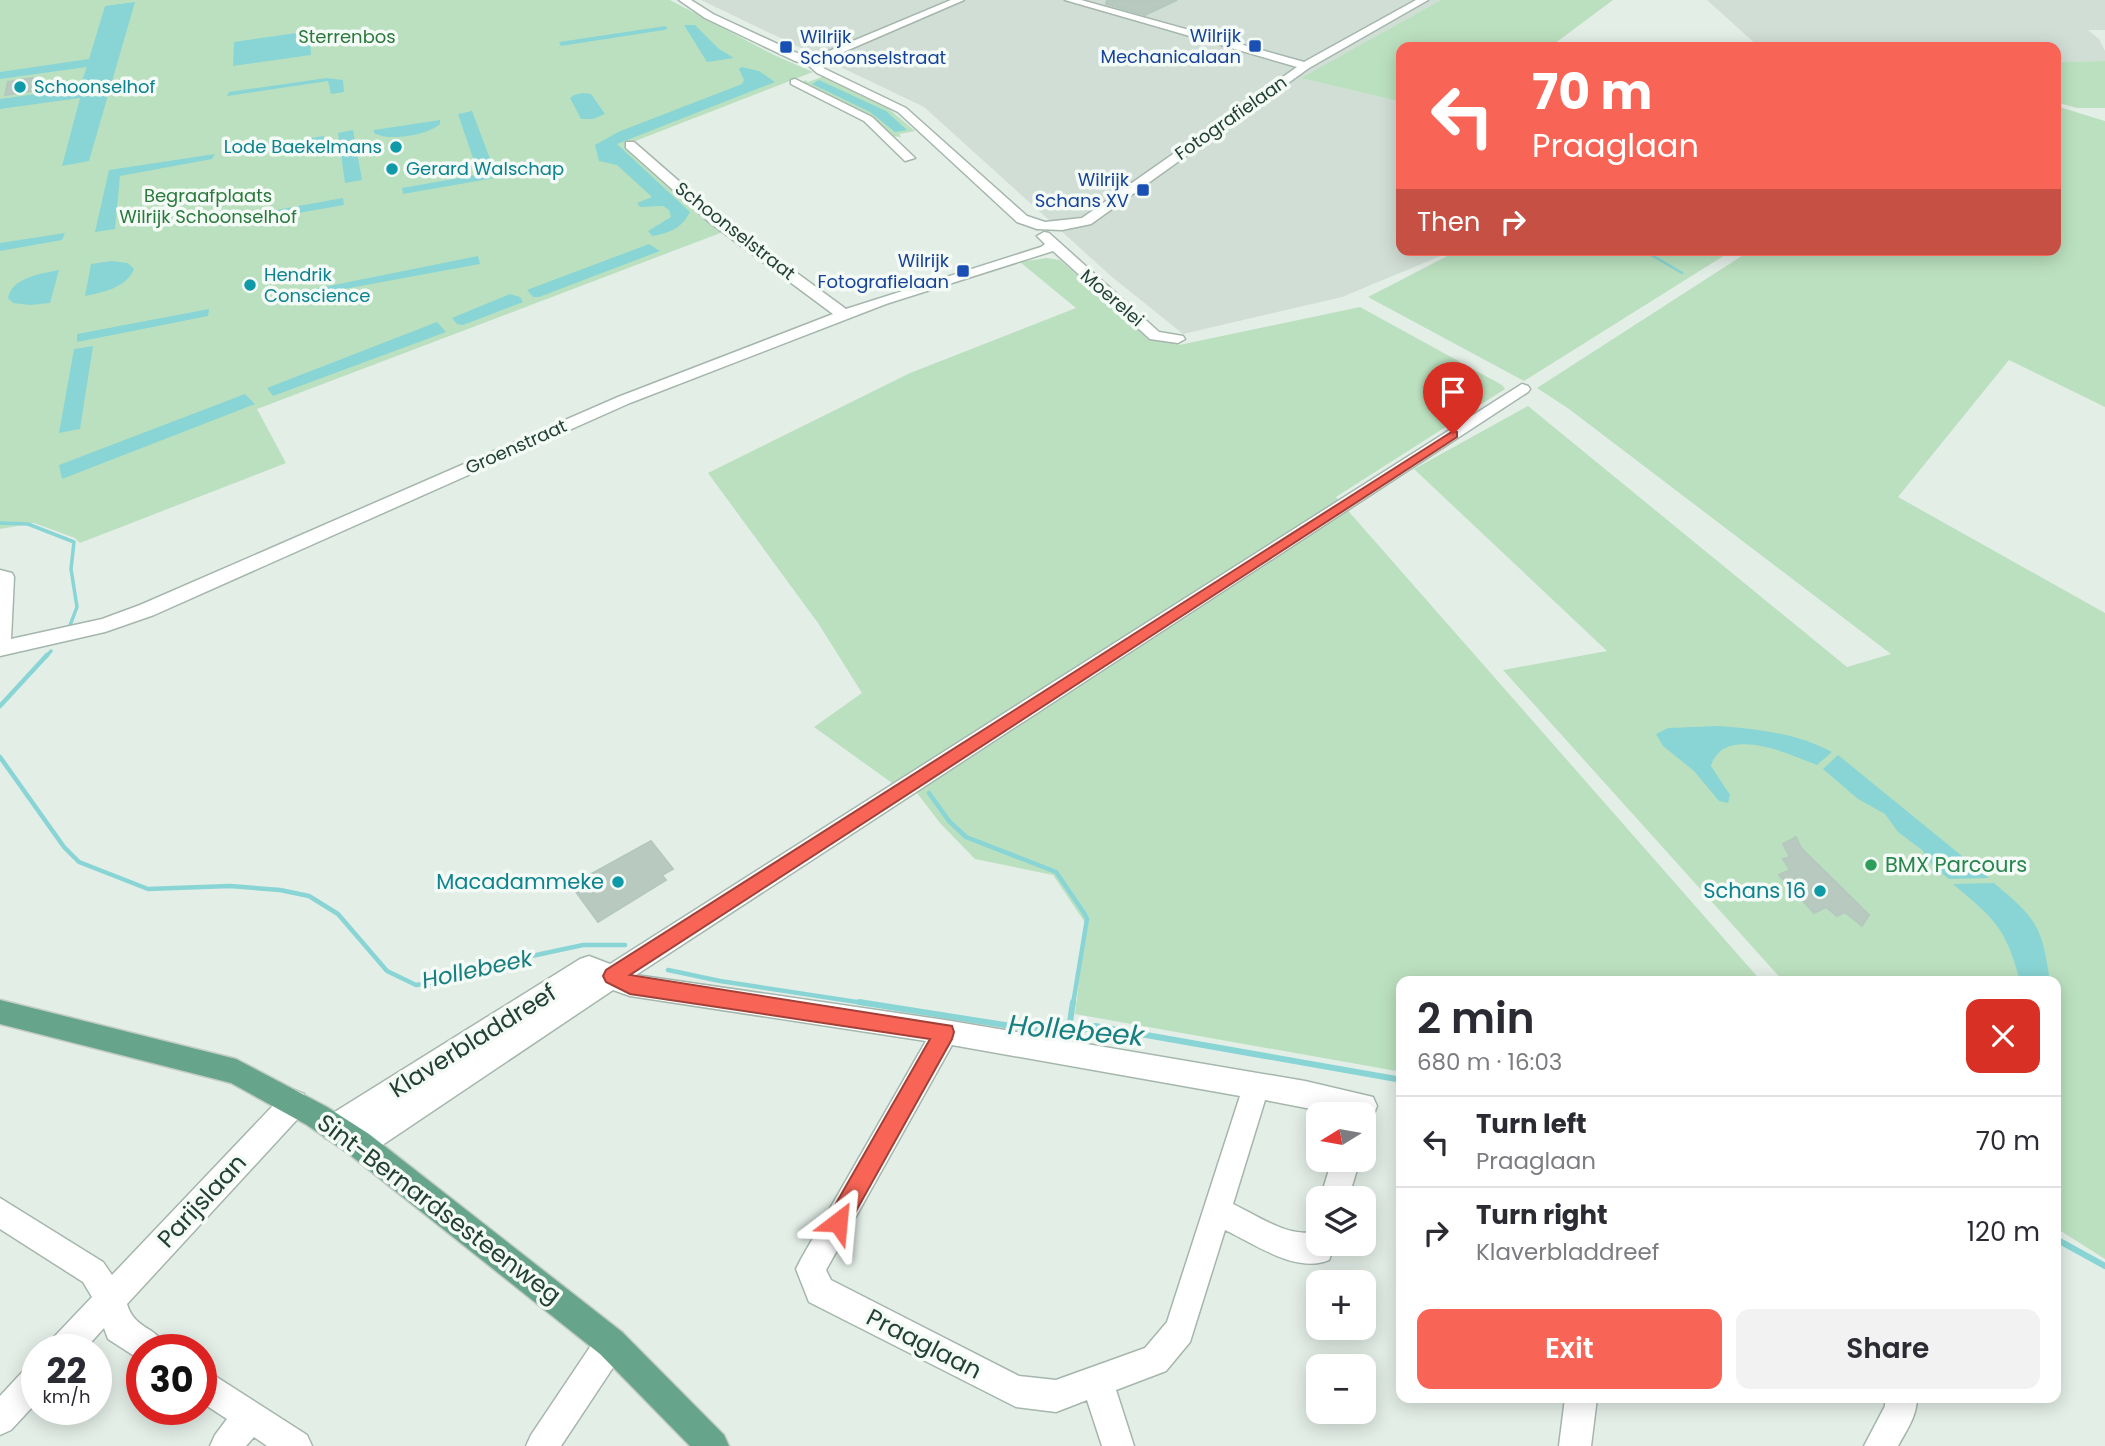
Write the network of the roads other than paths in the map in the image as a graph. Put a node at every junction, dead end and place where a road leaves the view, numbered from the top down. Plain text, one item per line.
1 (684, 0) edge
2 (959, 0) edge
3 (1070, 0) edge
4 (1423, 0) edge
5 (811, 62) junction
6 (1305, 66) junction
7 (821, 71) junction
8 (929, 133) junction
9 (892, 142) junction
10 (630, 145) dead end
11 (909, 158) dead end
12 (1039, 226) junction
13 (1052, 245) junction
14 (843, 314) junction
15 (1178, 340) dead end
16 (1522, 389) dead end
17 (0, 576) edge
18 (0, 649) edge
19 (613, 976) junction
20 (0, 1012) edge
21 (945, 1032) junction
22 (1256, 1087) junction
23 (1340, 1102) edge
24 (294, 1103) junction
25 (335, 1128) junction
26 (359, 1144) junction
27 (1216, 1211) junction
28 (0, 1212) edge
29 (1306, 1248) edge
30 (110, 1299) junction
31 (78, 1334) edge
32 (127, 1334) edge
33 (611, 1343) junction
34 (1097, 1379) junction
35 (217, 1394) edge
36 (21, 1396) edge
37 (1580, 1403) edge
38 (1901, 1403) edge
39 (250, 1416) junction
40 (0, 1419) edge
41 (226, 1446) edge
42 (296, 1446) edge
43 (542, 1446) edge
44 (713, 1446) edge
45 (1118, 1446) edge
46 (1575, 1446) edge
47 (1880, 1446) edge

1 - 5 street, Moerelei
2 - 5 street
3 - 6 street
4 - 6 street, Fotografielaan
5 - 7 street, Moerelei
6 - 12 street, Fotografielaan
7 - 8 street, Moerelei
7 - 9 street
8 - 9 street
8 - 12 street, Moerelei
9 - 11 street
10 - 14 street, Schoonselstraat
12 - 13 street, Moerelei
13 - 14 street, Groenstraat
13 - 15 street, Moerelei
14 - 18 street, Groenstraat
16 - 19 street, Klaverbladdreef
17 - 18 street
19 - 21 street
19 - 25 street, Klaverbladdreef
19 - 26 street, Klaverbladdreef
20 - 24 main road, Sint-Bernardsesteenweg
21 - 22 street
21 - 34 street, Praaglaan
22 - 23 street
22 - 27 street, Praaglaan
24 - 25 main road, Sint-Bernardsesteenweg
24 - 30 street, Parijslaan
25 - 26 main road, Sint-Bernardsesteenweg
26 - 33 main road, Sint-Bernardsesteenweg
27 - 29 street
27 - 34 street, Praaglaan
28 - 30 street
30 - 31 street, Parijslaan
30 - 32 street
33 - 43 street
33 - 44 main road, Sint-Bernardsesteenweg
34 - 45 street
35 - 39 street
36 - 40 street
37 - 46 street
38 - 47 street
39 - 41 street
39 - 42 street

